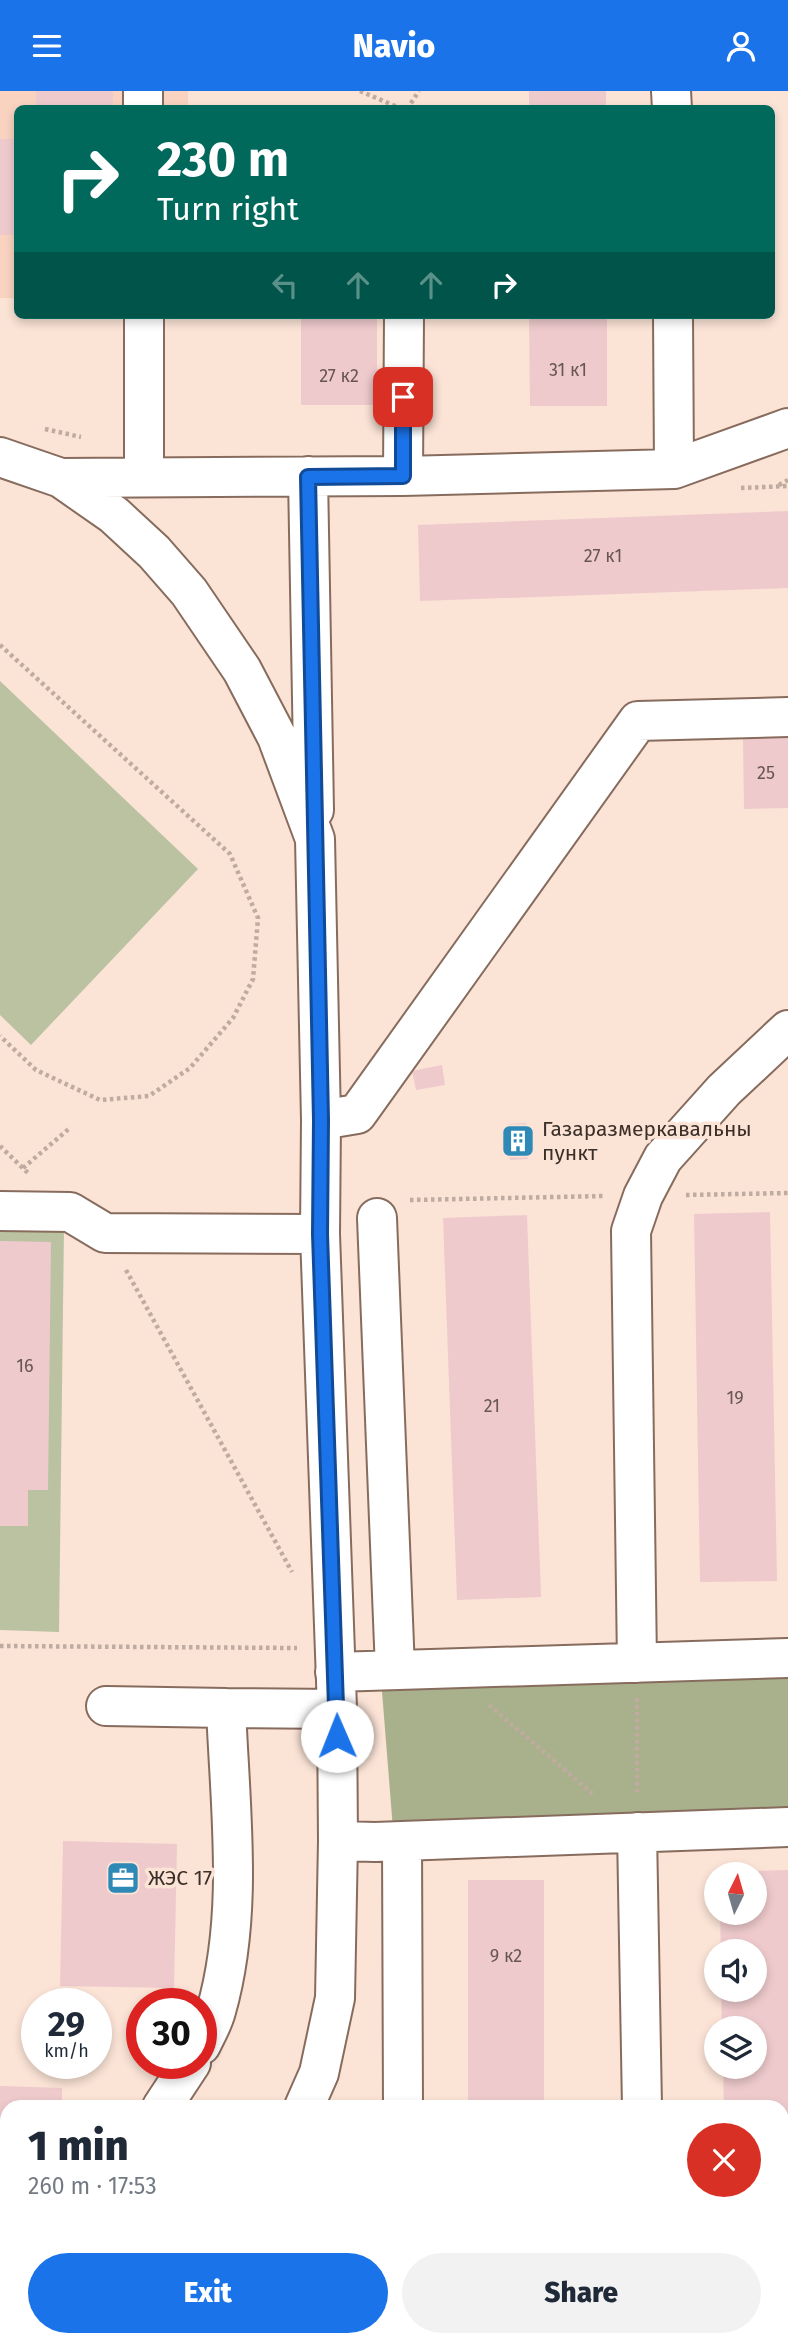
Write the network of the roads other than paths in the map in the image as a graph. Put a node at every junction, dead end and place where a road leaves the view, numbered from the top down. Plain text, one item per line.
1 (144, 319) edge
2 (404, 319) edge
3 (673, 319) edge
4 (788, 428) edge
5 (0, 457) edge
6 (674, 469) junction
7 (403, 476) junction
8 (144, 477) junction
9 (308, 477) junction
10 (61, 478) junction
11 (788, 717) edge
12 (315, 839) junction
13 (788, 1030) edge
14 (321, 1120) junction
15 (390, 1209) road end
16 (0, 1210) edge
17 (320, 1234) junction
18 (788, 1658) edge
19 (335, 1660) junction
20 (637, 1663) junction
21 (395, 1670) junction
22 (106, 1706) dead end
23 (226, 1708) junction
24 (337, 1709) junction
25 (788, 1827) edge
26 (638, 1832) junction
27 (402, 1840) junction
28 (338, 1841) junction
29 (217, 2010) edge
30 (180, 2079) edge
31 (167, 2100) edge
32 (307, 2100) edge
33 (403, 2100) edge
34 (642, 2100) edge

1 - 8 street
2 - 7 street
3 - 6 street
4 - 6 street
5 - 10 street
6 - 7 street
7 - 9 street
8 - 9 street
8 - 10 street
9 - 12 street
10 - 12 street
11 - 14 street
12 - 14 street
13 - 20 street
14 - 17 street
15 - 21 street
16 - 17 street
17 - 19 street
18 - 20 street
19 - 21 street
19 - 24 street
20 - 21 street
22 - 23 street
23 - 24 street
23 - 29 street
24 - 28 street
25 - 26 street
26 - 27 street
26 - 34 street
27 - 28 street
27 - 33 street
28 - 32 street
30 - 31 street

